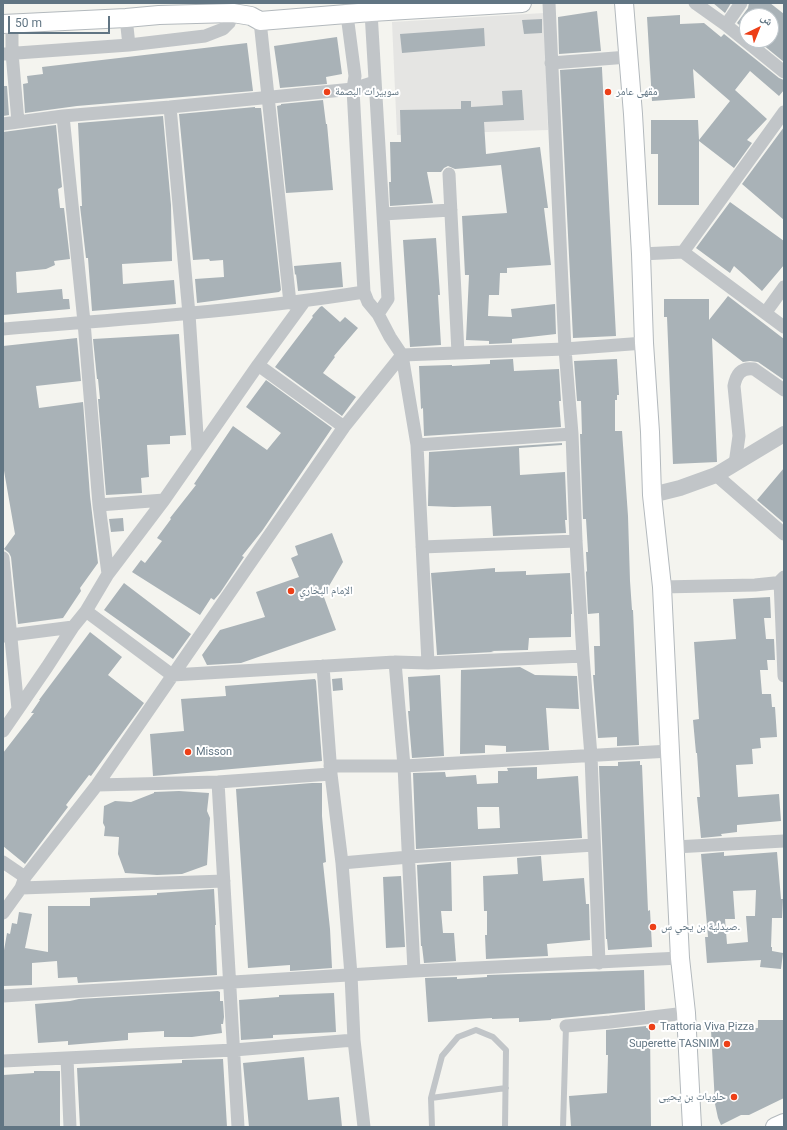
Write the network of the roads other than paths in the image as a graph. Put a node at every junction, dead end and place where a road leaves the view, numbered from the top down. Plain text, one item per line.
1 (522, 3) edge
2 (549, 3) edge
3 (624, 3) edge
4 (695, 3) edge
5 (741, 3) edge
6 (368, 8) edge
7 (349, 9) edge
8 (249, 13) edge
9 (126, 18) junction
10 (8, 24) edge
11 (726, 25) junction
12 (129, 45) junction
13 (8, 54) edge
14 (628, 57) junction
15 (552, 63) junction
16 (784, 72) edge
17 (375, 82) junction
18 (353, 88) junction
19 (269, 97) junction
20 (170, 107) junction
21 (784, 112) edge
22 (63, 116) junction
23 (18, 122) junction
24 (3, 124) edge
25 (449, 174) dead end
26 (451, 210) junction
27 (383, 214) junction
28 (682, 252) junction
29 (641, 254) junction
30 (784, 287) edge
31 (364, 292) junction
32 (304, 302) junction
33 (290, 303) junction
34 (766, 312) junction
35 (189, 314) junction
36 (378, 314) junction
37 (84, 322) junction
38 (784, 327) edge
39 (3, 329) edge
40 (644, 343) junction
41 (565, 349) junction
42 (458, 353) junction
43 (402, 355) junction
44 (258, 365) junction
45 (784, 390) edge
46 (344, 427) junction
47 (572, 434) junction
48 (784, 434) edge
49 (417, 445) junction
50 (198, 450) junction
51 (735, 464) junction
52 (716, 475) junction
53 (652, 495) junction
54 (164, 500) junction
55 (99, 505) junction
56 (784, 534) edge
57 (576, 541) junction
58 (422, 547) junction
59 (3, 558) edge
60 (108, 574) junction
61 (783, 580) edge
62 (662, 587) junction
63 (86, 612) junction
64 (73, 627) junction
65 (7, 636) edge
66 (583, 656) junction
67 (396, 662) junction
68 (428, 663) junction
69 (323, 666) junction
70 (172, 675) junction
71 (784, 676) edge
72 (18, 709) junction
73 (3, 731) edge
74 (670, 751) junction
75 (591, 756) junction
76 (404, 766) junction
77 (330, 770) junction
78 (218, 782) junction
79 (97, 784) junction
80 (784, 841) edge
81 (594, 845) junction
82 (675, 847) junction
83 (408, 857) junction
84 (3, 862) edge
85 (342, 863) junction
86 (224, 881) junction
87 (23, 883) junction
88 (3, 913) edge
89 (680, 958) junction
90 (598, 963) junction
91 (414, 971) junction
92 (351, 975) junction
93 (229, 982) junction
94 (3, 996) edge
95 (686, 1013) junction
96 (566, 1026) joint
97 (354, 1040) junction
98 (234, 1050) junction
99 (67, 1058) junction
100 (3, 1061) edge
101 (506, 1088) junction
102 (430, 1098) junction
103 (784, 1123) edge
104 (70, 1127) edge
105 (238, 1127) edge
106 (364, 1127) edge
107 (432, 1127) edge
108 (505, 1127) edge
109 (563, 1127) edge
110 (692, 1127) edge
111 (775, 1127) edge

1 - 6 main road
2 - 15 street
3 - 14 main road
4 - 11 street
5 - 11 street
6 - 7 main road
6 - 17 street
7 - 8 main road
7 - 18 street
8 - 9 main road
8 - 12 street
8 - 19 street
9 - 10 main road
9 - 12 street
10 - 13 street
11 - 16 street
12 - 13 street
13 - 23 street
14 - 15 street
14 - 29 main road
15 - 41 street
17 - 18 street
17 - 27 street
18 - 19 street
18 - 31 street
19 - 20 street
19 - 33 street
20 - 22 street
20 - 35 street
21 - 28 street
22 - 23 street
22 - 37 street
23 - 24 street
25 - 26 street
26 - 27 street
26 - 42 street
27 - 36 street
28 - 29 street
28 - 34 street
29 - 40 main road
30 - 34 street
31 - 32 street
31 - 36 street
32 - 33 street
32 - 44 street
33 - 35 street
34 - 38 street
35 - 37 street
35 - 50 street
36 - 43 street
37 - 39 street
37 - 55 street
40 - 41 street
40 - 53 main road
41 - 42 street
41 - 47 street
42 - 43 street
43 - 46 street
43 - 49 street
44 - 46 street
44 - 50 street
45 - 51 street
46 - 70 street
47 - 49 street
47 - 57 street
48 - 51 street
49 - 58 street
50 - 54 street
51 - 52 street
52 - 53 street
52 - 56 street
53 - 62 main road
54 - 55 street
54 - 60 street
55 - 60 street
57 - 58 street
57 - 66 street
58 - 68 street
59 - 65 street
60 - 63 street
61 - 62 street
61 - 71 street
62 - 74 main road
63 - 64 street
63 - 70 street
64 - 65 street
64 - 72 street
65 - 72 street
66 - 68 street
66 - 75 street
67 - 68 street
67 - 69 street
67 - 76 street
69 - 70 street
69 - 77 street
70 - 79 street
72 - 73 street
74 - 75 street
74 - 82 main road
75 - 76 street
75 - 81 street
76 - 77 street
76 - 83 street
77 - 78 street
77 - 85 street
78 - 79 street
78 - 86 street
79 - 87 street
80 - 82 street
81 - 83 street
81 - 90 street
82 - 89 main road
83 - 85 street
83 - 91 street
84 - 87 street
85 - 92 street
86 - 87 street
86 - 93 street
87 - 88 street
89 - 90 street
89 - 95 main road
90 - 91 street
91 - 92 street
92 - 93 street
92 - 97 street
93 - 94 street
93 - 98 street
95 - 96 street
95 - 110 main road
96 - 109 lane
97 - 98 street
97 - 106 street
98 - 99 street
98 - 105 street
99 - 100 street
99 - 104 street
101 - 102 lane
101 - 102 lane
101 - 108 lane
102 - 107 lane
103 - 111 main road

